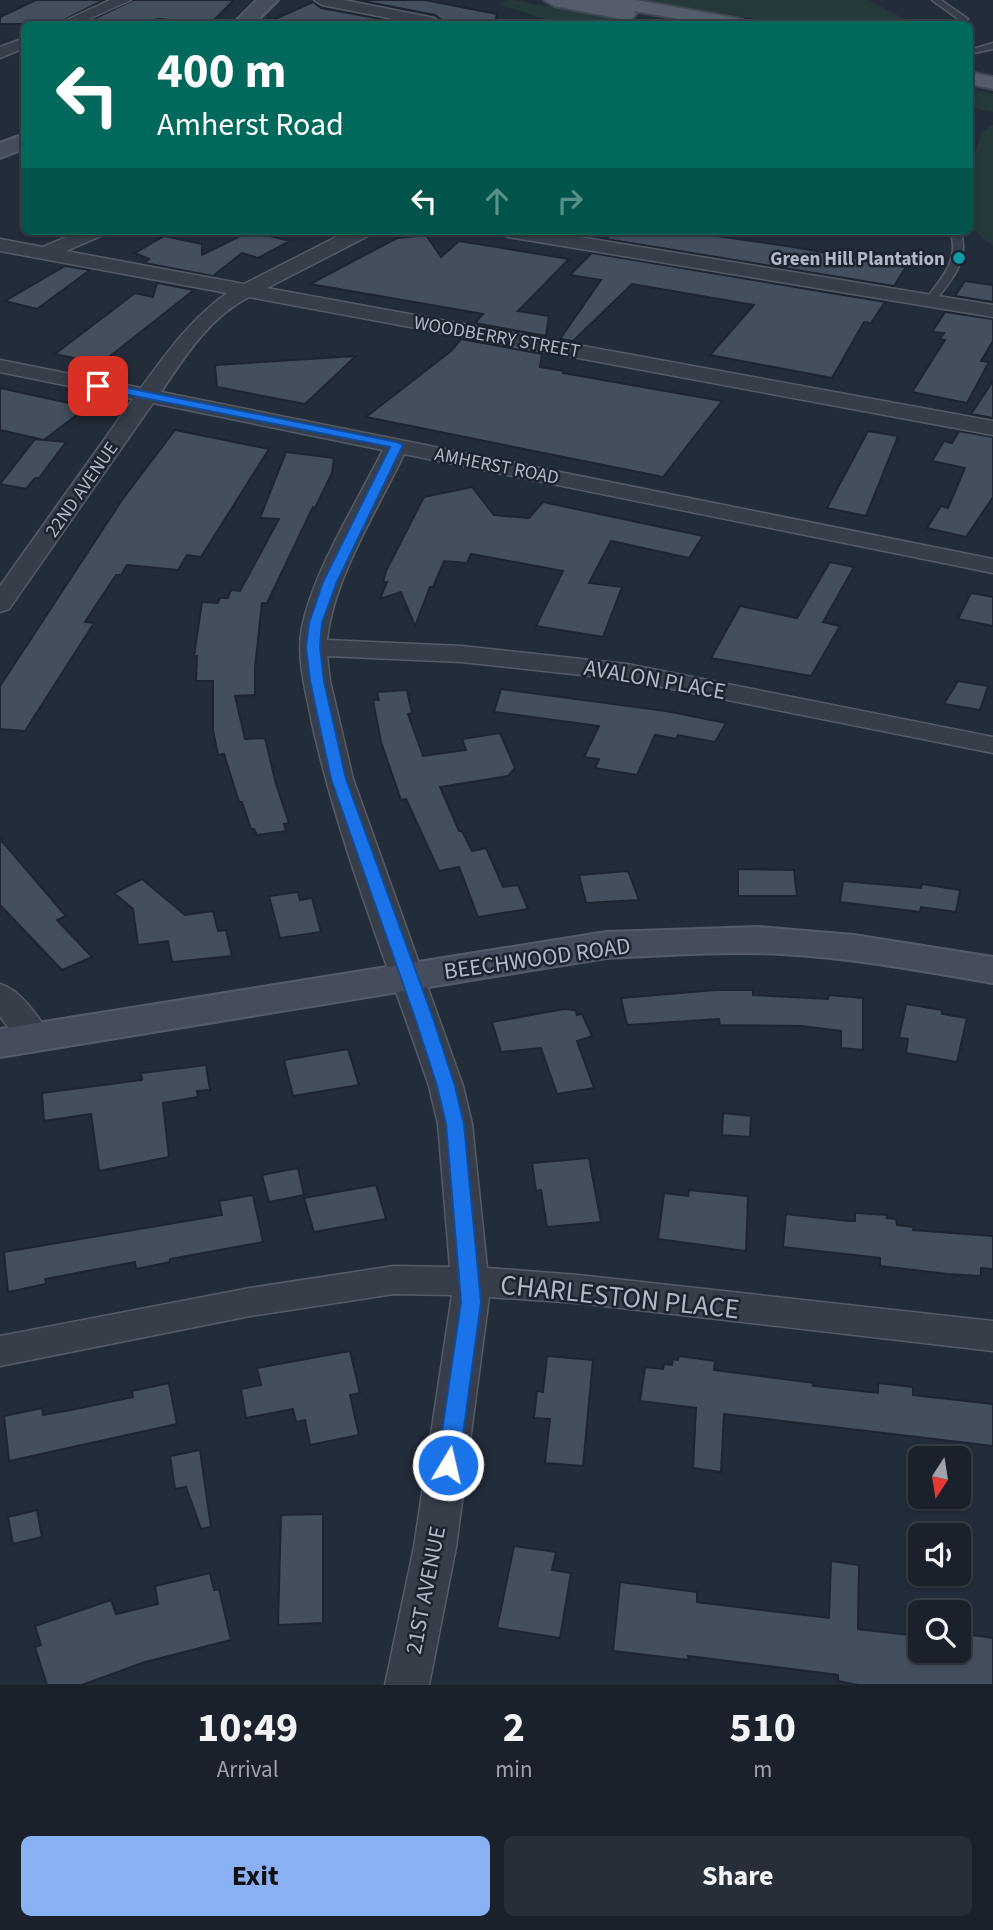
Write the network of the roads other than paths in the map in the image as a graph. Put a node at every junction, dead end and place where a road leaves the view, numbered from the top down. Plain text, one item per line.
1 (123, 0) edge
2 (268, 0) edge
3 (322, 0) edge
4 (554, 0) edge
5 (603, 0) edge
6 (936, 0) edge
7 (964, 19) dead end
8 (73, 21) edge
9 (246, 21) edge
10 (425, 21) edge
11 (667, 21) edge
12 (719, 21) edge
13 (21, 44) edge
14 (993, 46) edge
15 (0, 53) edge
16 (973, 61) edge
17 (973, 64) edge
18 (973, 66) edge
19 (993, 70) edge
20 (993, 83) edge
21 (21, 142) edge
22 (0, 150) edge
23 (87, 235) edge
24 (355, 235) edge
25 (532, 235) edge
26 (957, 235) edge
27 (0, 245) edge
28 (46, 253) junction
29 (246, 290) junction
30 (930, 300) junction
31 (993, 311) edge
32 (0, 366) edge
33 (147, 396) junction
34 (993, 428) edge
35 (397, 445) junction
36 (993, 566) edge
37 (0, 604) edge
38 (313, 647) junction
39 (993, 745) edge
40 (993, 970) edge
41 (410, 976) junction
42 (0, 995) edge
43 (17, 1039) edge
44 (471, 1281) junction
45 (993, 1336) edge
46 (0, 1351) edge
47 (407, 1685) edge

1 - 8 street
2 - 9 street
3 - 10 street
4 - 11 main road
5 - 12 main road
6 - 7 lane
13 - 15 street
14 - 16 lane
17 - 19 main road
18 - 20 main road
21 - 22 street
23 - 28 street
24 - 29 street, 22ND AVENUE
25 - 30 street
26 - 30 lane
27 - 28 street, WOODBERRY STREET
28 - 29 street, WOODBERRY STREET
29 - 33 street, 22ND AVENUE
29 - 34 street, WOODBERRY STREET
30 - 31 street
32 - 33 street, AMHERST ROAD
33 - 35 street, AMHERST ROAD
33 - 37 street, 22ND AVENUE
35 - 36 street, AMHERST ROAD
35 - 38 street, 21ST AVENUE
38 - 39 street, AVALON PLACE
38 - 41 street, 21ST AVENUE
40 - 41 street, BEECHWOOD ROAD
41 - 43 street, BEECHWOOD ROAD
41 - 44 street, 21ST AVENUE
42 - 43 street
44 - 45 street, CHARLESTON PLACE
44 - 46 street, CHARLESTON PLACE
44 - 47 street, 21ST AVENUE

